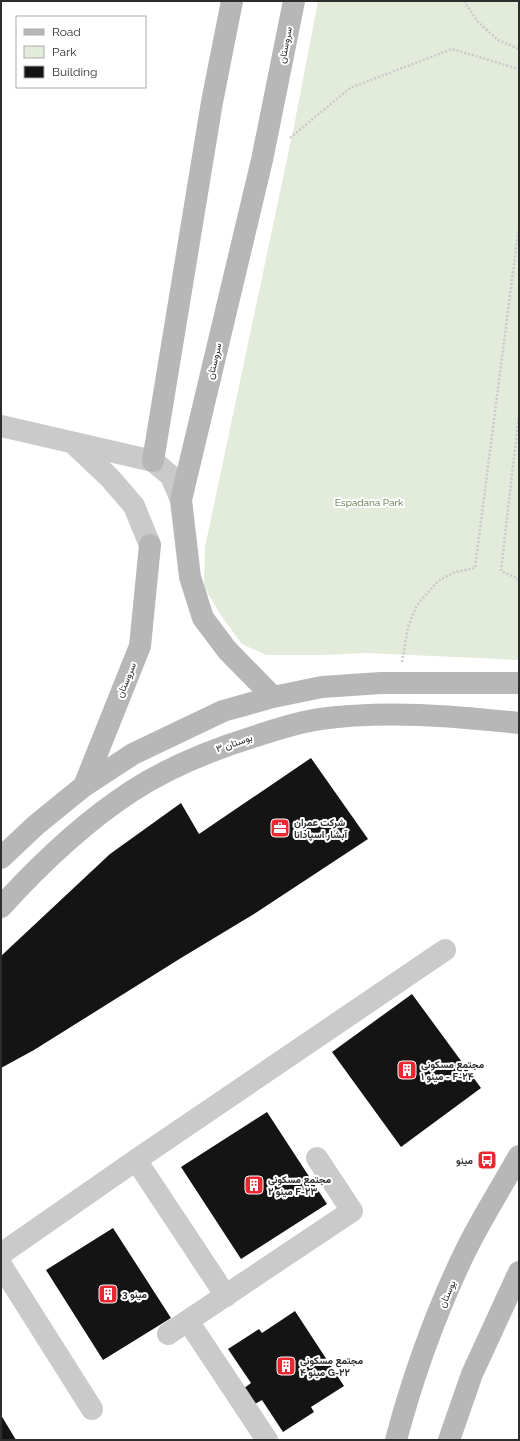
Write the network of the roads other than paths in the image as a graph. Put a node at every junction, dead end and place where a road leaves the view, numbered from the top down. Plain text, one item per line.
1 (232, 1) edge
2 (294, 1) edge
3 (1, 426) edge
4 (72, 442) junction
5 (153, 461) junction
6 (181, 500) junction
7 (519, 683) edge
8 (273, 697) junction
9 (519, 723) edge
10 (84, 786) junction
11 (1, 858) edge
12 (1, 907) edge
13 (445, 950) dead end
14 (519, 1156) edge
15 (317, 1158) dead end
16 (136, 1160) junction
17 (1, 1254) edge
18 (1, 1265) edge
19 (519, 1272) edge
20 (226, 1296) junction
21 (188, 1321) junction
22 (168, 1334) dead end
23 (92, 1408) dead end
24 (267, 1440) edge
25 (396, 1440) edge
26 (449, 1440) edge

1 - 5 street
2 - 6 street, سروستان
3 - 4 street
4 - 5 street
4 - 10 street, سروستان
5 - 6 street
6 - 8 street, سروستان
7 - 8 street
8 - 10 street
9 - 12 street, بوستان ۳
10 - 11 street
13 - 16 street
14 - 25 street, بوستان
15 - 20 street
16 - 17 street
16 - 20 street
18 - 23 street
19 - 26 street
20 - 21 street
21 - 22 street
21 - 24 street

